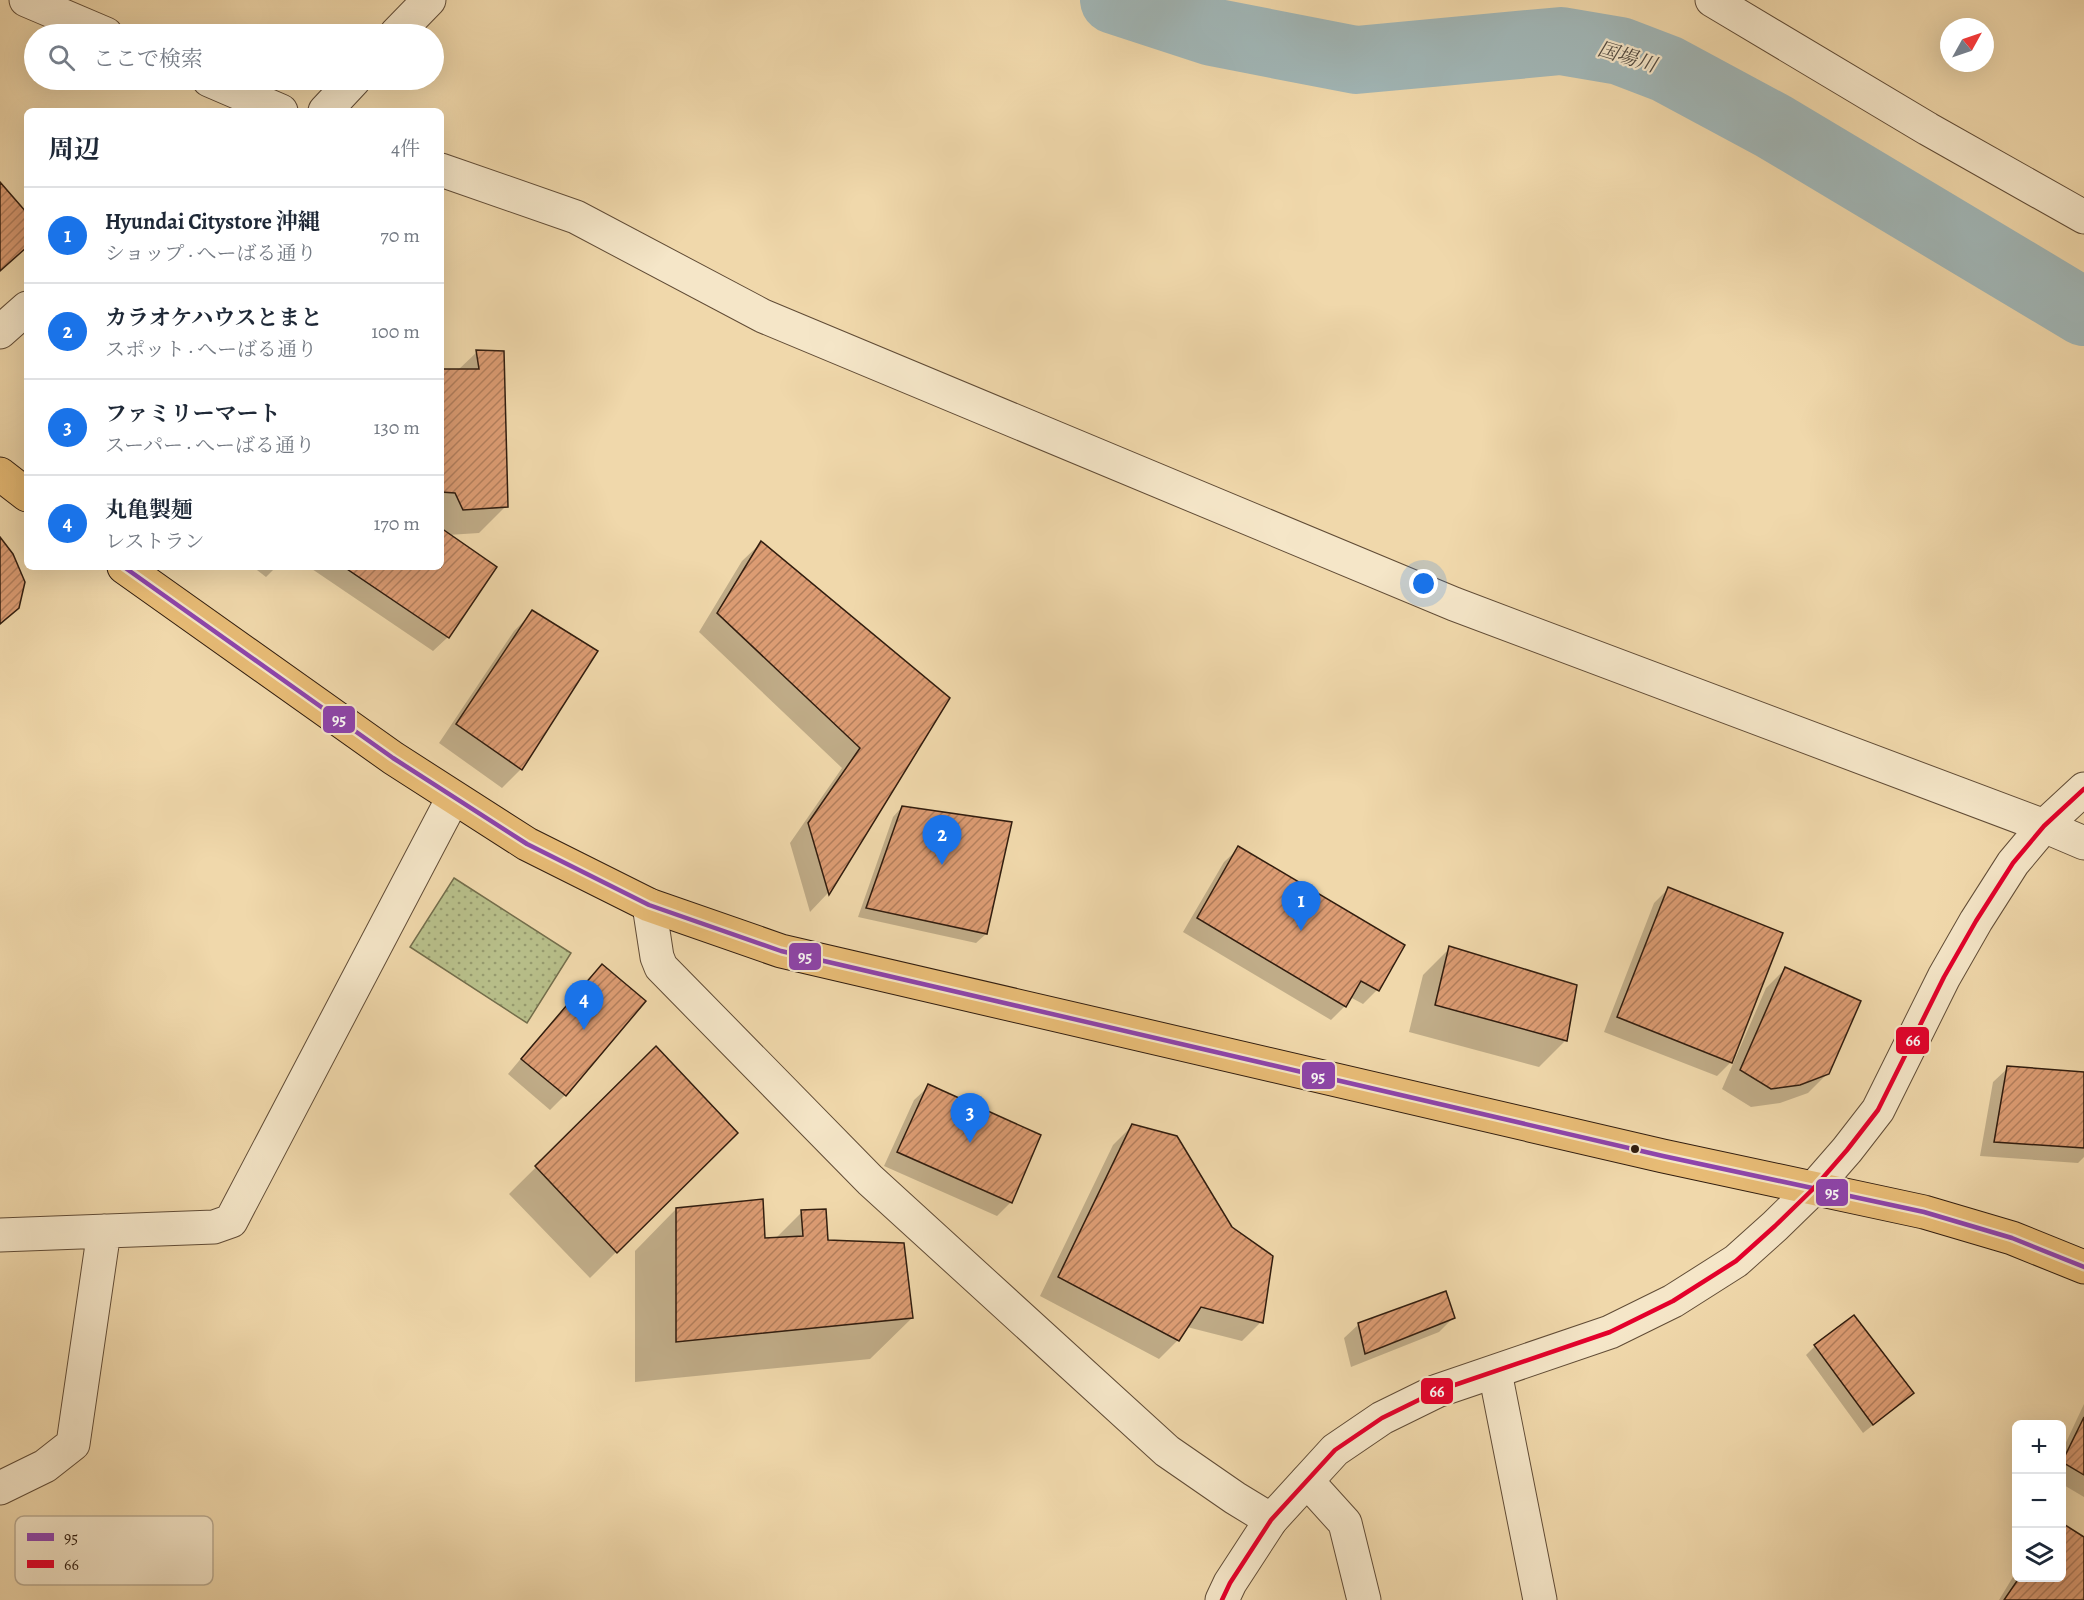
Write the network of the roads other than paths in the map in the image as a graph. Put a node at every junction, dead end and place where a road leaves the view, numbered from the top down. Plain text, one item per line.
1 (26, 0) edge
2 (429, 0) edge
3 (1712, 0) edge
4 (82, 24) edge
5 (406, 24) edge
6 (232, 90) edge
7 (345, 90) edge
8 (274, 108) edge
9 (328, 108) edge
10 (444, 171) edge
11 (2084, 217) edge
12 (24, 311) edge
13 (0, 332) edge
14 (0, 474) edge
15 (24, 493) edge
16 (128, 570) edge
17 (2084, 789) edge
18 (453, 798) junction
19 (2044, 826) junction
20 (2084, 843) edge
21 (649, 906) junction
22 (1813, 1189) junction
23 (104, 1231) junction
24 (0, 1235) edge
25 (2084, 1267) edge
26 (1496, 1371) junction
27 (1307, 1481) junction
28 (0, 1488) edge
29 (1271, 1520) junction
30 (1222, 1600) edge
31 (1364, 1600) edge
32 (1540, 1600) edge

1 - 4 street
2 - 5 street
3 - 11 street
6 - 8 street
7 - 9 street
10 - 19 street
12 - 13 street
14 - 15 highway
16 - 18 highway
17 - 19 street
18 - 21 highway
18 - 23 street
19 - 20 street
19 - 22 street
21 - 22 highway
21 - 29 street
22 - 25 highway
22 - 26 street
23 - 24 street
23 - 28 street
26 - 27 street
26 - 32 street
27 - 29 street
27 - 31 street
29 - 30 street

